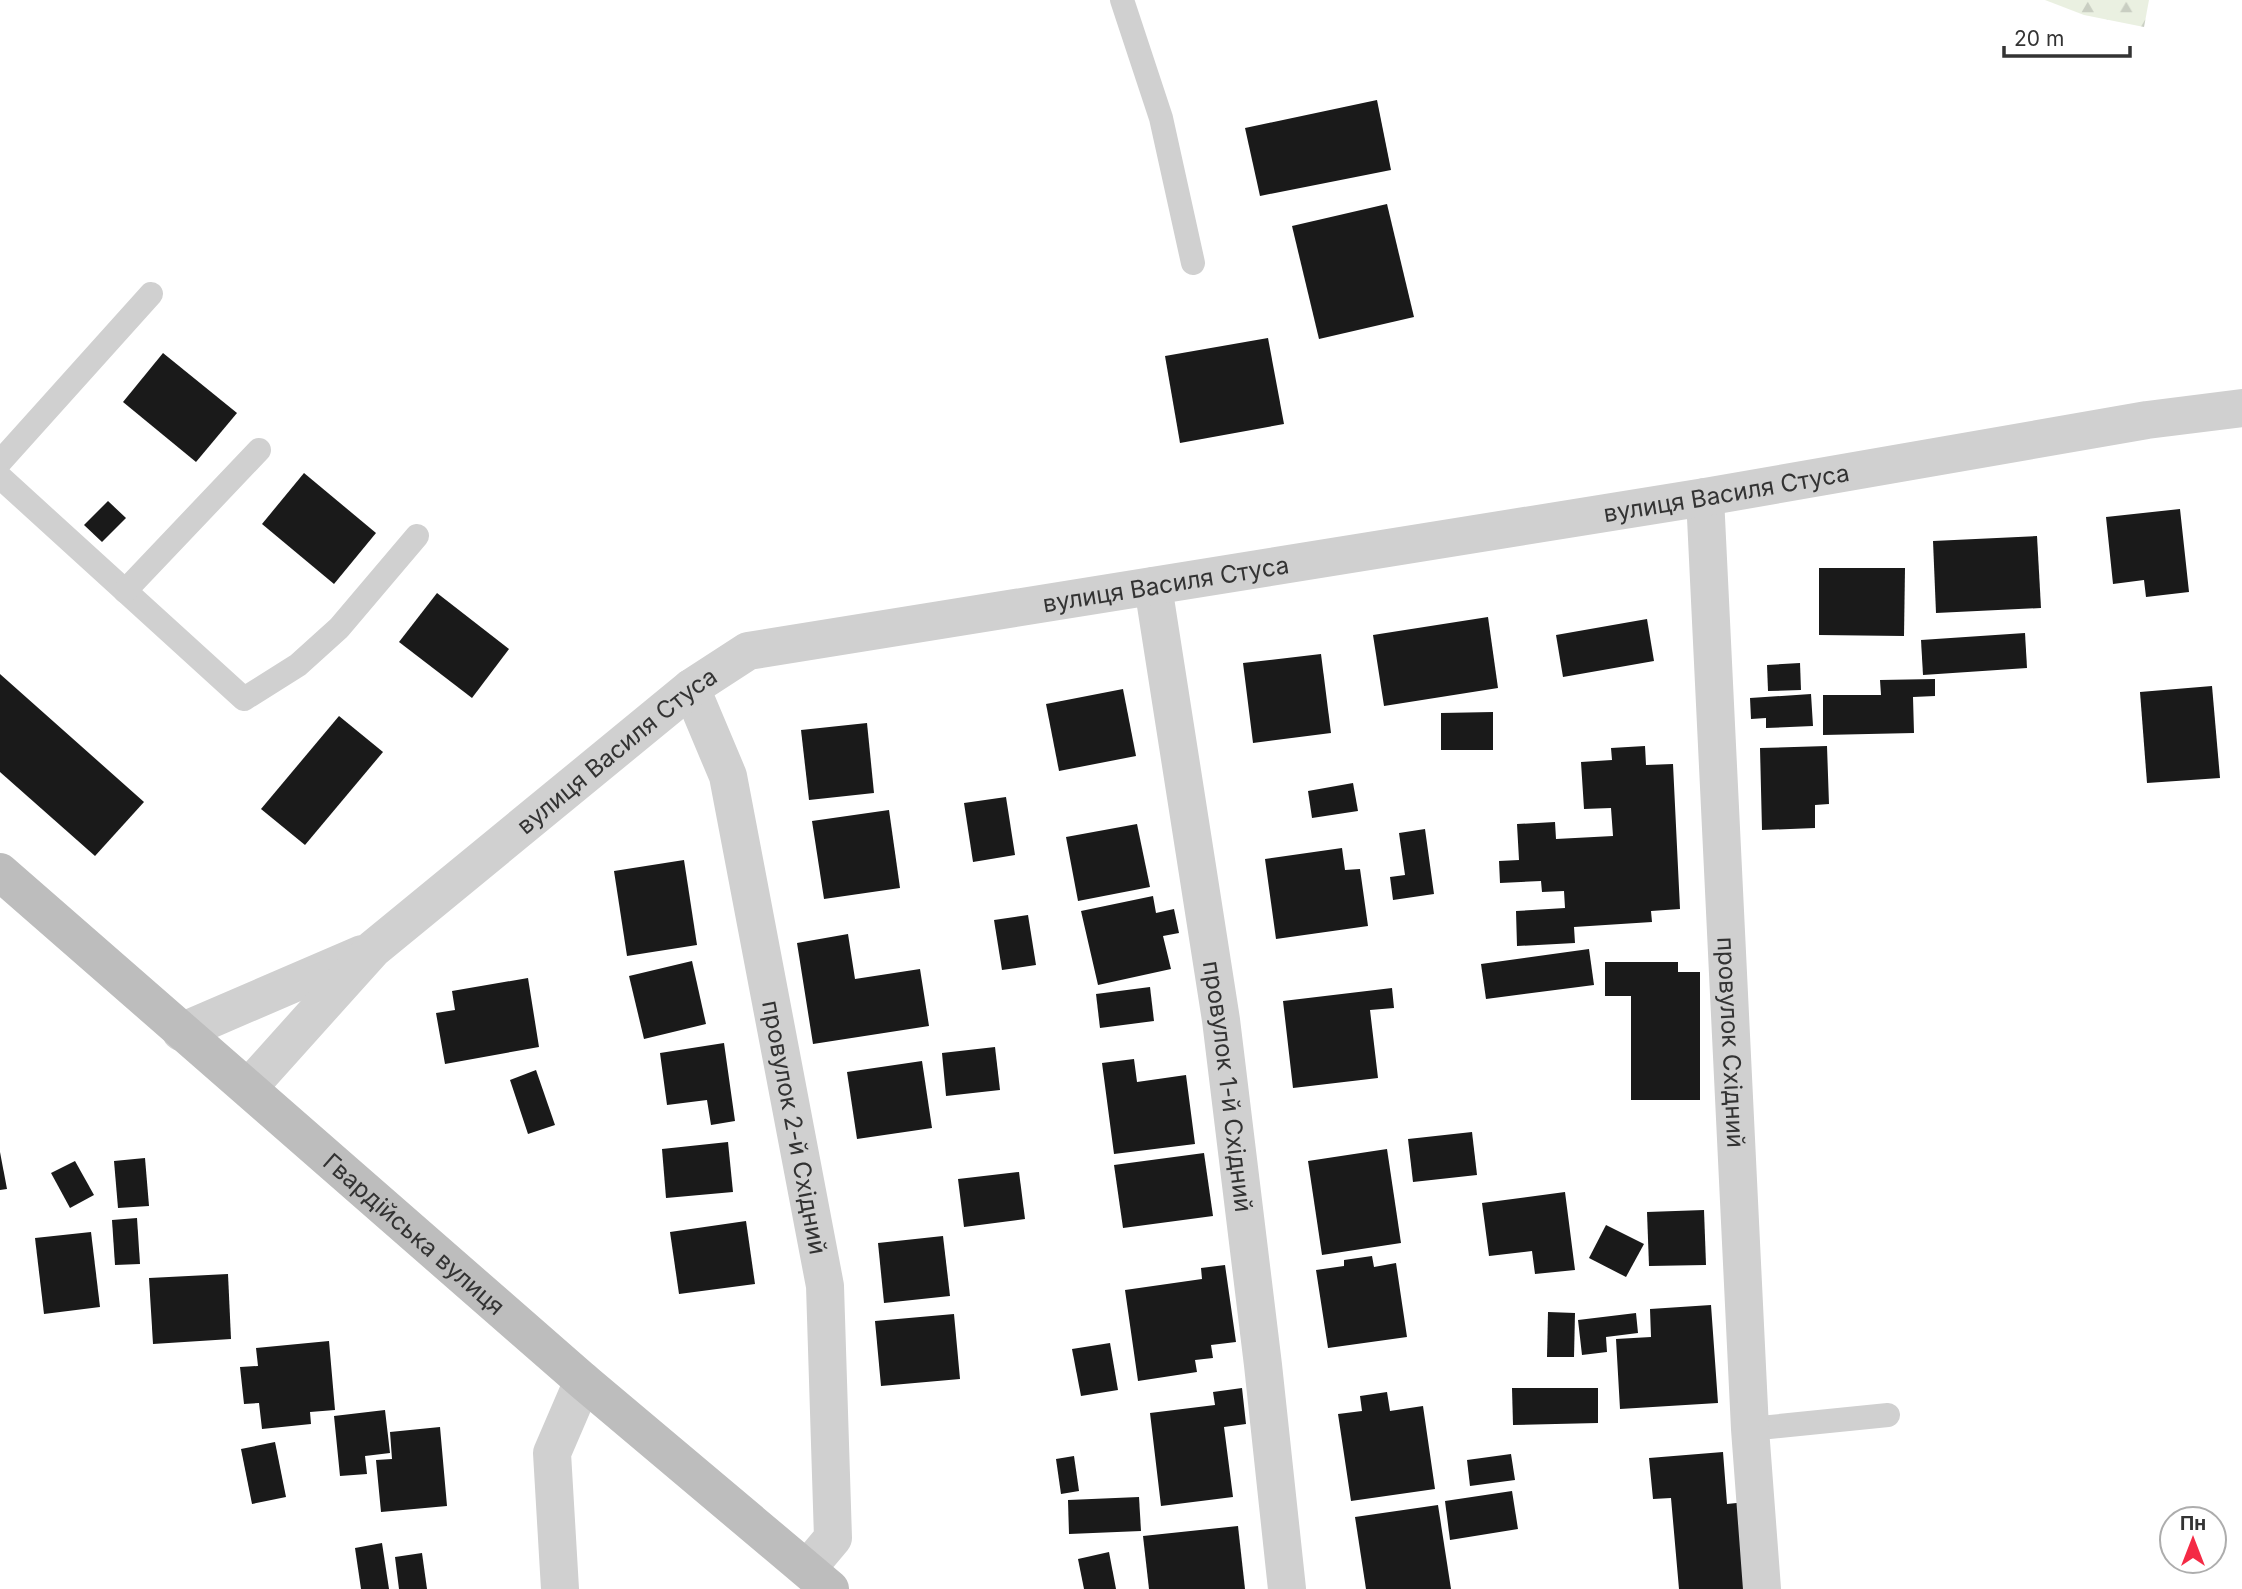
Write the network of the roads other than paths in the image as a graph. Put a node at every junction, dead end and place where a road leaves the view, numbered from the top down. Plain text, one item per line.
1 (1122, 0) edge
2 (1193, 263) dead end
3 (151, 294) dead end
4 (2242, 408) edge
5 (258, 450) dead end
6 (0, 462) edge
7 (0, 477) edge
8 (1705, 497) junction
9 (417, 536) dead end
10 (1153, 586) junction
11 (125, 591) junction
12 (691, 688) junction
13 (0, 872) edge
14 (373, 949) junction
15 (181, 1032) junction
16 (249, 1087) junction
17 (583, 1381) junction
18 (1888, 1415) dead end
19 (1751, 1429) junction
20 (819, 1579) edge
21 (560, 1589) edge
22 (1287, 1589) edge
23 (1762, 1589) edge

1 - 2 lane
3 - 6 lane
4 - 8 street, вулиця Василя Стуса
5 - 11 lane
7 - 11 lane
8 - 10 street, вулиця Василя Стуса
8 - 19 street, провулок Східний
9 - 11 lane
10 - 12 street, вулиця Василя Стуса
10 - 22 street, провулок 1-й Східний
12 - 14 street, вулиця Василя Стуса
12 - 20 street, провулок 2-й Східний
13 - 15 main road, Гвардійська вулиця
14 - 15 street
14 - 16 street, вулиця Василя Стуса
15 - 16 main road, Гвардійська вулиця
16 - 17 main road, Гвардійська вулиця
17 - 20 main road, Гвардійська вулиця
17 - 21 street
18 - 19 lane
19 - 23 street, провулок Східний

